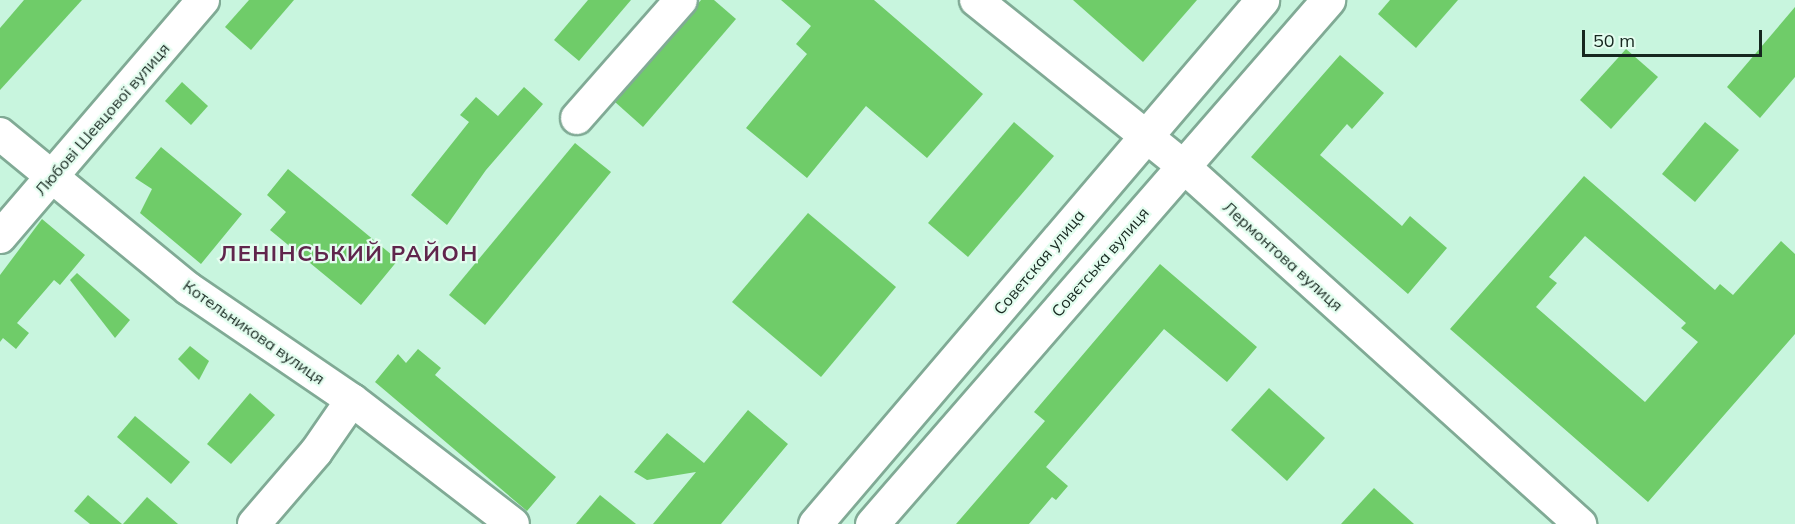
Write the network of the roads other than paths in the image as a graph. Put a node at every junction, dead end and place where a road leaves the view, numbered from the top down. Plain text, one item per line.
1 (203, 0) edge
2 (681, 0) edge
3 (976, 0) edge
4 (1262, 0) edge
5 (1328, 0) edge
6 (577, 118) dead end
7 (0, 134) edge
8 (1147, 136) junction
9 (1183, 166) junction
10 (54, 175) junction
11 (0, 237) edge
12 (352, 400) junction
13 (254, 524) edge
14 (513, 524) edge
15 (815, 524) edge
16 (872, 524) edge
17 (1580, 524) edge

1 - 10 street, Любові Шевцової вулиця
2 - 6 street
3 - 8 street, Лермонтова вулиця
4 - 8 main road, Советская улица
5 - 9 main road, Совєтська вулиця
7 - 10 street, Котельникова вулиця
8 - 9 street, Лермонтова вулиця
8 - 15 main road, Советская улица
9 - 16 main road, Совєтська вулиця
9 - 17 street, Лермонтова вулиця
10 - 11 street, Любові Шевцової вулиця
10 - 12 street, Котельникова вулиця
12 - 13 street
12 - 14 street, Котельникова вулиця

